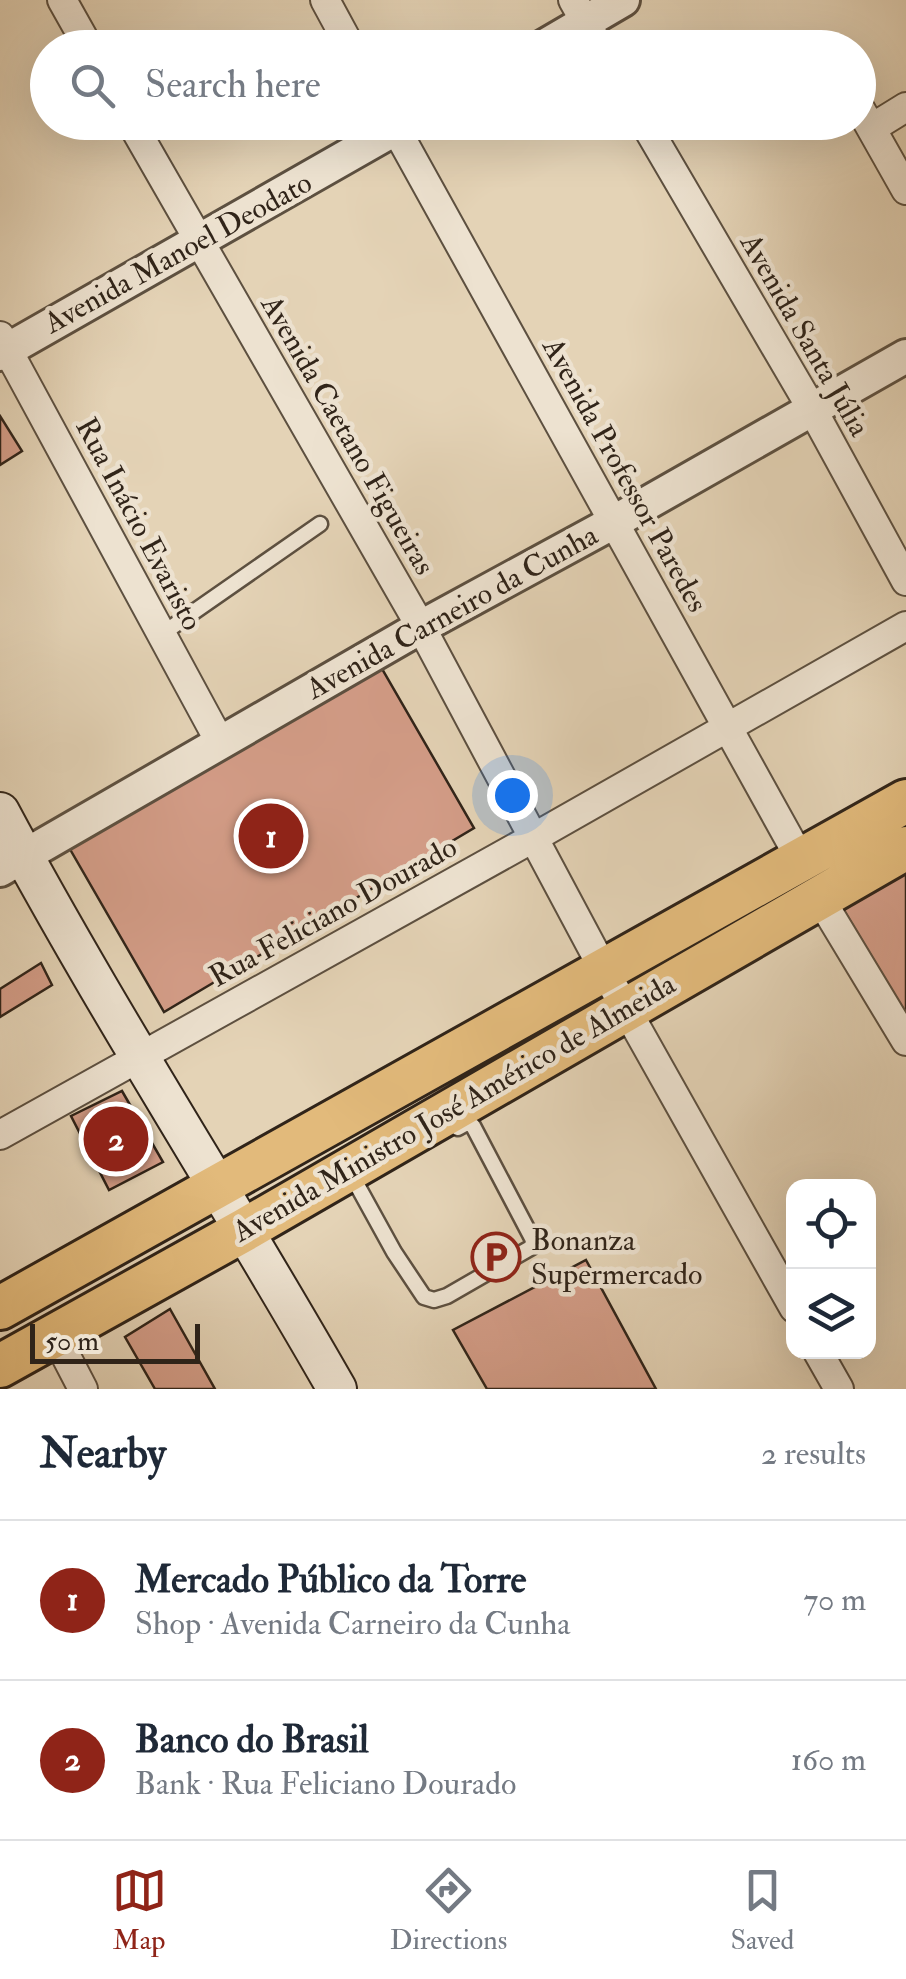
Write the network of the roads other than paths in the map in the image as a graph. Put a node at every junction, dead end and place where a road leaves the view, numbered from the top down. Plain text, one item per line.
1 (62, 0) edge
2 (325, 0) edge
3 (624, 0) edge
4 (586, 23) edge
5 (79, 30) edge
6 (341, 30) edge
7 (906, 107) edge
8 (876, 114) edge
9 (876, 136) edge
10 (141, 140) edge
11 (373, 140) edge
12 (406, 140) edge
13 (655, 140) edge
14 (906, 190) edge
15 (199, 244) junction
16 (3, 346) edge
17 (906, 356) edge
18 (812, 409) junction
19 (614, 522) junction
20 (320, 524) dead end
21 (906, 581) edge
22 (906, 626) edge
23 (421, 627) junction
24 (162, 634) junction
25 (726, 729) junction
26 (220, 742) junction
27 (906, 801) edge
28 (0, 812) edge
29 (533, 838) junction
30 (906, 848) edge
31 (12, 863) edge
32 (810, 878) junction
33 (604, 970) junction
34 (626, 1010) junction
35 (906, 1042) edge
36 (140, 1056) junction
37 (451, 1132) dead end
38 (0, 1134) edge
39 (359, 1177) junction
40 (218, 1184) junction
41 (246, 1229) junction
42 (786, 1294) edge
43 (0, 1308) edge
44 (55, 1334) junction
45 (822, 1359) edge
46 (0, 1366) edge
47 (83, 1389) edge
48 (337, 1389) edge
49 (839, 1389) edge

1 - 5 street
2 - 6 street
3 - 4 street
7 - 8 street
9 - 14 street
10 - 15 street, Avenida Caetano Figueiras
11 - 15 street, Avenida Manoel Deodato
12 - 19 street, Avenida Professor Paredes
13 - 18 street, Avenida Santa Júlia
15 - 16 street, Avenida Manoel Deodato
15 - 23 street, Avenida Caetano Figueiras
16 - 24 street, Rua Inácio Evaristo
17 - 18 street, Avenida Carneiro da Cunha
18 - 19 street, Avenida Carneiro da Cunha
18 - 21 street, Avenida Santa Júlia
19 - 23 street, Avenida Carneiro da Cunha
19 - 25 street, Avenida Professor Paredes
20 - 24 lane
22 - 25 street, Rua Feliciano Dourado
23 - 26 street, Avenida Carneiro da Cunha
23 - 29 street, Avenida Caetano Figueiras
24 - 26 street, Rua Inácio Evaristo
25 - 29 street, Rua Feliciano Dourado
25 - 32 street, Avenida Professor Paredes
26 - 31 street, Avenida Carneiro da Cunha
27 - 32 main road, Avenida Ministro José Américo de Almeida
28 - 31 main road
29 - 33 street, Avenida Caetano Figueiras
29 - 36 street, Rua Feliciano Dourado
30 - 32 main road, Avenida Ministro José Américo de Almeida
31 - 36 main road
32 - 33 main road, Avenida Ministro José Américo de Almeida
32 - 34 main road, Avenida Ministro José Américo de Almeida
32 - 35 street, Avenida Professor Paredes
33 - 34 street, Avenida Caetano Figueiras
33 - 40 main road, Avenida Ministro José Américo de Almeida
34 - 39 main road, Avenida Ministro José Américo de Almeida
34 - 42 street, Avenida Caetano Figueiras
36 - 38 street, Rua Feliciano Dourado
36 - 40 main road
37 - 39 lane
39 - 41 main road, Avenida Ministro José Américo de Almeida
40 - 41 main road
40 - 43 main road, Avenida Ministro José Américo de Almeida
41 - 44 main road, Avenida Ministro José Américo de Almeida
41 - 48 main road
44 - 46 main road, Avenida Ministro José Américo de Almeida
44 - 47 street
45 - 49 street

